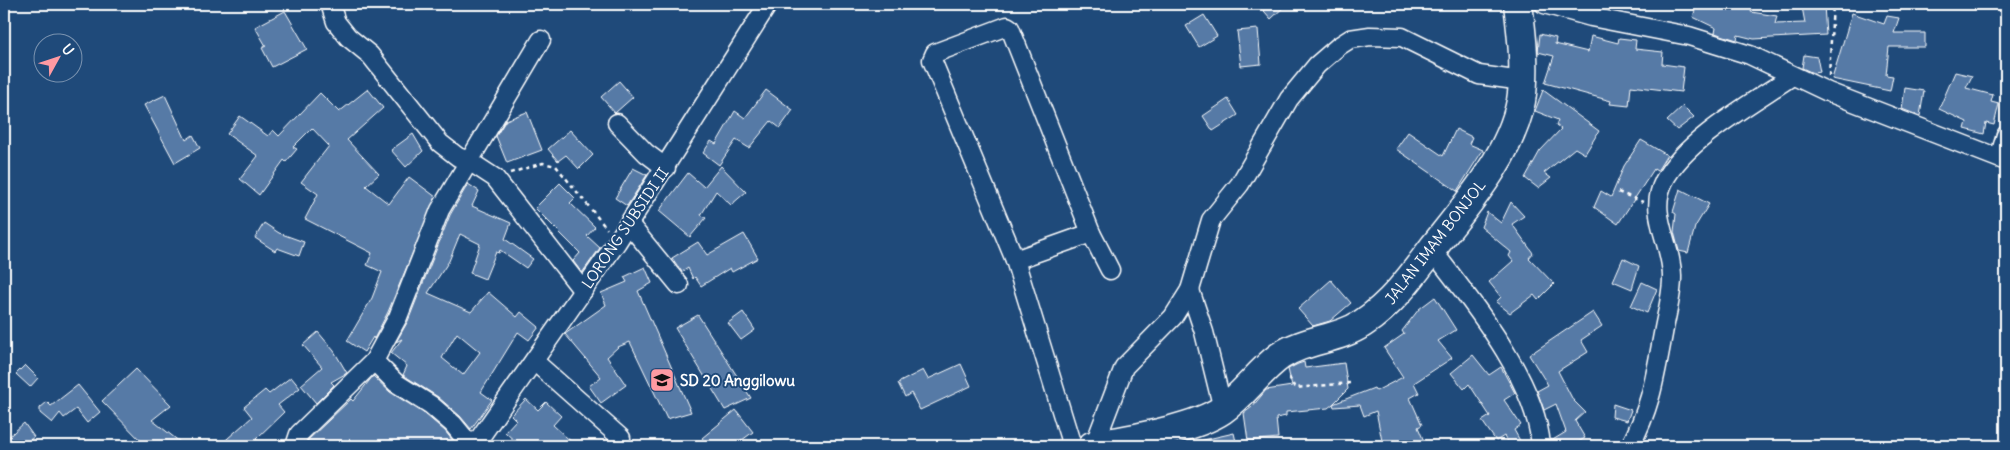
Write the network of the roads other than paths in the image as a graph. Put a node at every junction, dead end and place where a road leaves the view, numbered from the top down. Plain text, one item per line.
1 (330, 4) edge
2 (768, 4) edge
3 (1518, 4) edge
4 (1544, 4) edge
5 (541, 40) dead end
6 (1792, 76) junction
7 (1522, 81) junction
8 (617, 123) dead end
9 (2006, 135) edge
10 (2003, 160) edge
11 (469, 161) junction
12 (666, 168) junction
13 (628, 224) junction
14 (1091, 232) junction
15 (1432, 250) junction
16 (1015, 260) junction
17 (1110, 270) dead end
18 (678, 285) dead end
19 (1190, 290) junction
20 (582, 291) junction
21 (374, 361) junction
22 (534, 361) junction
23 (1223, 409) junction
24 (295, 446) edge
25 (472, 446) edge
26 (620, 446) edge
27 (1072, 446) edge
28 (1093, 446) edge
29 (1541, 446) edge
30 (1630, 446) edge

1 - 11 street
2 - 12 street, LORONG SUBSIDI II
3 - 7 main road, JALAN IMAM BONJOL
4 - 6 street
5 - 11 street
6 - 10 street
6 - 30 street
7 - 15 main road, JALAN IMAM BONJOL
7 - 19 street
8 - 12 street
9 - 10 street
11 - 20 street
11 - 21 street
12 - 13 street, LORONG SUBSIDI II
13 - 18 street
13 - 20 street, LORONG SUBSIDI II
14 - 16 street
14 - 16 street
14 - 17 street
15 - 23 main road, JALAN IMAM BONJOL
15 - 29 street
16 - 27 street
19 - 23 street
19 - 28 street
20 - 22 street, LORONG SUBSIDI II
21 - 24 street
21 - 25 street
22 - 25 street, LORONG SUBSIDI II
22 - 26 street
23 - 28 main road, JALAN IMAM BONJOL

